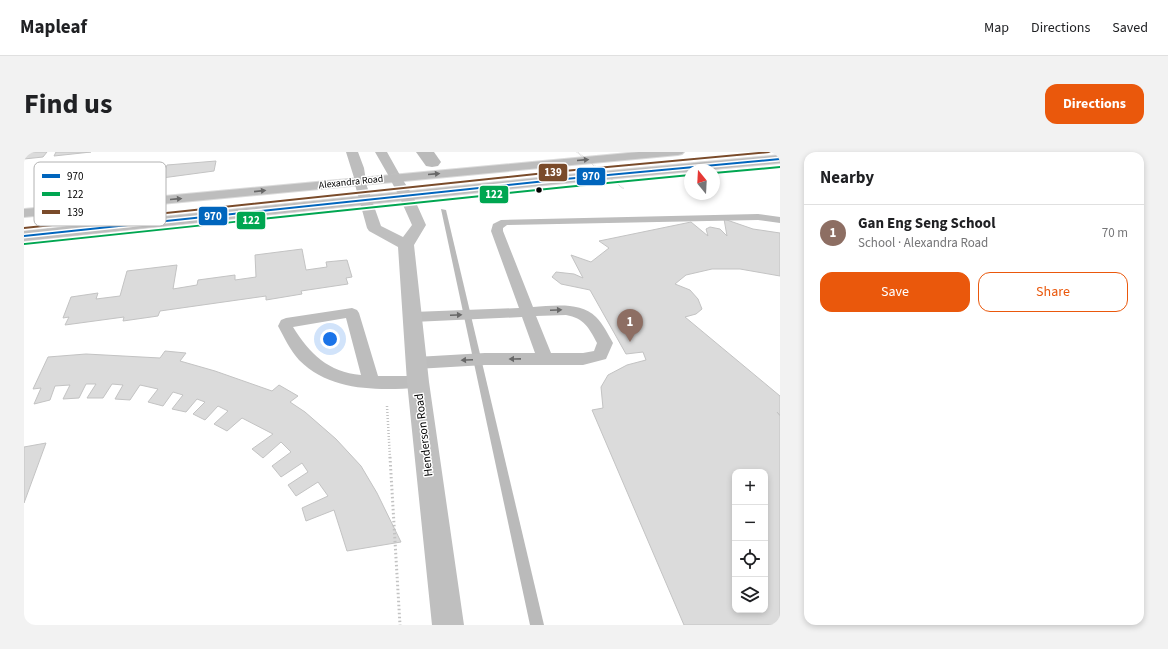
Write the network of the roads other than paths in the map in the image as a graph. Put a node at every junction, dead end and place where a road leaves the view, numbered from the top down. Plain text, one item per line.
1 (352, 152) edge
2 (381, 152) edge
3 (678, 152) edge
4 (780, 159) edge
5 (395, 177) junction
6 (360, 181) junction
7 (406, 196) junction
8 (166, 199) edge
9 (365, 200) junction
10 (34, 212) edge
11 (24, 213) edge
12 (780, 220) edge
13 (166, 221) edge
14 (119, 226) edge
15 (24, 236) edge
16 (406, 245) junction
17 (528, 311) junction
18 (413, 317) junction
19 (545, 358) junction
20 (417, 372) junction
21 (379, 383) junction
22 (448, 625) edge

1 - 6 main road
2 - 5 main road
5 -> 3 main road, Alexandra Road
4 - 7 main road, Alexandra Road
5 - 6 main road, Alexandra Road
5 - 7 main road
8 -> 6 main road, Alexandra Road
6 - 9 main road
7 - 9 main road, Alexandra Road
7 - 16 main road
9 - 13 main road, Alexandra Road
9 - 16 main road
11 -> 10 main road, Alexandra Road
12 - 17 lane
14 - 15 main road, Alexandra Road
16 - 18 main road, Henderson Road
18 -> 17 lane
17 - 19 lane
17 -> 19 lane
18 - 20 main road, Henderson Road
19 -> 20 lane
20 - 21 lane
20 - 22 main road, Henderson Road
21 - 21 lane

